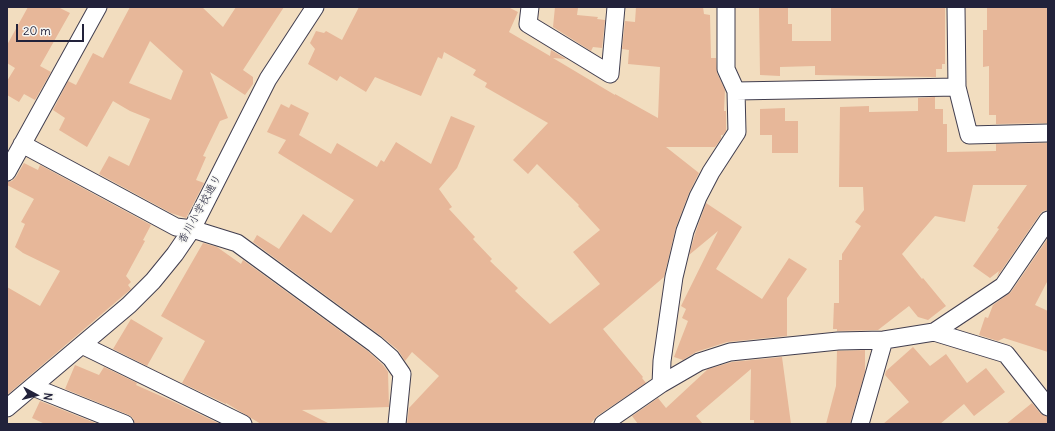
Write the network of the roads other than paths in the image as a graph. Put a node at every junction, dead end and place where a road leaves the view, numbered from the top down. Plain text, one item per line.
1 (98, 7) edge
2 (315, 7) edge
3 (530, 7) edge
4 (616, 7) edge
5 (726, 7) edge
6 (956, 7) edge
7 (957, 87) junction
8 (736, 91) junction
9 (1048, 133) edge
10 (22, 144) junction
11 (7, 172) edge
12 (1048, 220) edge
13 (192, 229) junction
14 (934, 332) junction
15 (884, 340) junction
16 (82, 345) junction
17 (661, 384) junction
18 (34, 386) junction
19 (1048, 407) edge
20 (7, 408) edge
21 (125, 424) edge
22 (243, 424) edge
23 (397, 424) edge
24 (603, 424) edge
25 (860, 424) edge

1 - 10 street
2 - 13 street, 香川小学校通り
3 - 4 street
5 - 8 street
6 - 7 street
7 - 8 street
7 - 9 street
8 - 17 street
10 - 11 street
10 - 13 street
12 - 14 street
13 - 16 street, 香川小学校通り
13 - 23 street
14 - 15 street
14 - 19 street
15 - 17 street
15 - 25 street
16 - 18 street, 香川小学校通り
16 - 22 street
17 - 24 street
18 - 20 street, 香川小学校通り
18 - 21 street

